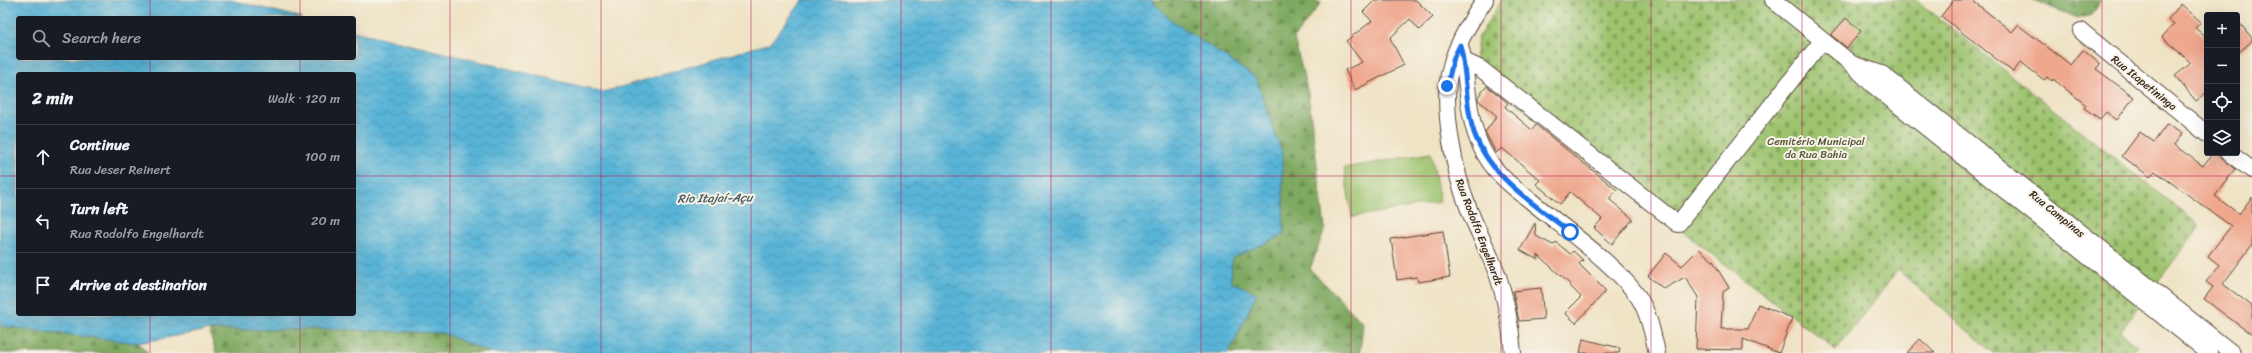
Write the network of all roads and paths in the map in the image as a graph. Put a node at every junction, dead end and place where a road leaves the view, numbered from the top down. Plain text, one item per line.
1 (1485, 0) edge
2 (1773, 0) edge
3 (2081, 31) dead end
4 (1822, 41) junction
5 (1460, 45) junction
6 (1464, 61) junction
7 (1877, 79) junction
8 (2204, 132) edge
9 (2234, 156) edge
10 (2252, 170) edge
11 (1513, 353) edge
12 (1657, 353) edge
13 (2209, 353) edge
14 (2232, 353) edge

1 - 5 street, Rua Rodolfo Engelhardt
2 - 4 street
3 - 8 street, Rua Itapetininga
4 - 6 street
4 - 7 street
5 - 6 street
5 - 11 street, Rua Rodolfo Engelhardt
6 - 12 street
7 - 13 street, Rua Campinas
7 - 14 street, Rua Campinas
9 - 10 street

